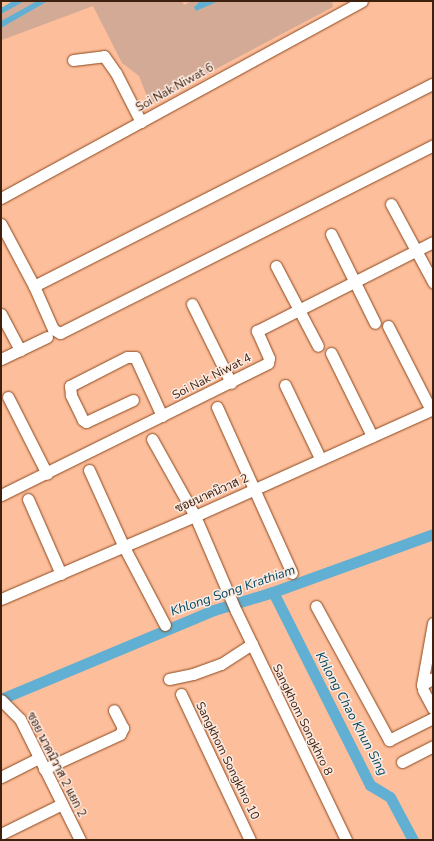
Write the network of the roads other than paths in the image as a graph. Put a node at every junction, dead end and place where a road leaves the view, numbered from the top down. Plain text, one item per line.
1 (362, 1) edge
2 (72, 60) dead end
3 (433, 84) edge
4 (141, 122) junction
5 (433, 145) edge
6 (1, 198) edge
7 (391, 204) dead end
8 (1, 224) edge
9 (330, 234) dead end
10 (433, 242) edge
11 (414, 251) junction
12 (276, 266) dead end
13 (355, 281) junction
14 (433, 282) edge
15 (34, 286) junction
16 (192, 304) dead end
17 (298, 309) junction
18 (1, 314) edge
19 (374, 323) dead end
20 (388, 326) dead end
21 (47, 337) dead end
22 (318, 346) dead end
23 (20, 350) junction
24 (331, 353) dead end
25 (1, 360) edge
26 (231, 383) junction
27 (285, 385) dead end
28 (8, 396) dead end
29 (133, 400) dead end
30 (217, 407) dead end
31 (432, 409) edge
32 (162, 416) junction
33 (372, 436) junction
34 (152, 439) dead end
35 (320, 458) junction
36 (89, 470) dead end
37 (46, 474) junction
38 (255, 489) junction
39 (1, 495) edge
40 (28, 499) dead end
41 (195, 516) junction
42 (124, 547) junction
43 (292, 573) dead end
44 (62, 574) junction
45 (1, 599) edge
46 (316, 606) dead end
47 (433, 623) edge
48 (165, 625) dead end
49 (252, 644) junction
50 (433, 678) edge
51 (169, 679) dead end
52 (423, 690) dead end
53 (181, 694) dead end
54 (3, 703) edge
55 (433, 709) edge
56 (114, 710) dead end
57 (433, 718) edge
58 (433, 746) edge
59 (39, 758) junction
60 (402, 762) dead end
61 (44, 769) junction
62 (1, 777) edge
63 (62, 804) junction
64 (1, 834) edge
65 (80, 840) edge
66 (250, 840) edge
67 (346, 840) edge

1 - 4 street, Soi Nak Niwat 6
2 - 4 street
3 - 15 street
4 - 6 street, Soi Nak Niwat 6
5 - 15 street
7 - 11 street
8 - 15 street
9 - 13 street
10 - 11 street, Soi Nak Niwat 4
11 - 13 street, Soi Nak Niwat 4
11 - 14 street
12 - 17 street
13 - 17 street, Soi Nak Niwat 4
13 - 19 street
16 - 26 street
17 - 22 street
17 - 26 street, Soi Nak Niwat 4
18 - 23 street
20 - 31 street
21 - 23 street
23 - 25 street
24 - 33 street
26 - 32 street, Soi Nak Niwat 4
27 - 35 street
28 - 37 street
29 - 32 street
30 - 38 street
31 - 33 street, ซอยนาคนิวาส 2
32 - 37 street, Soi Nak Niwat 4
33 - 35 street, ซอยนาคนิวาส 2
34 - 41 street, Sangkhom Songkhro 8
35 - 38 street, ซอยนาคนิวาส 2
36 - 42 street
37 - 39 street, Soi Nak Niwat 4
38 - 41 street, ซอยนาคนิวาส 2
38 - 43 street
40 - 44 street
41 - 42 street, ซอยนาคนิวาส 2
41 - 49 street, Sangkhom Songkhro 8
42 - 44 street, ซอยนาคนิวาส 2
42 - 48 street
44 - 45 street, ซอยนาคนิวาส 2
46 - 57 street
47 - 50 street
49 - 51 street
49 - 67 street, Sangkhom Songkhro 8
52 - 55 street
53 - 66 street, Sangkhom Songkhro 10
54 - 59 street, ซอย นาคนิวาส 2 แยก 2
56 - 61 street
58 - 60 street
59 - 61 street, ซอย นาคนิวาส 2 แยก 2
59 - 62 street
61 - 63 street, ซอย นาคนิวาส 2 แยก 2
63 - 64 street
63 - 65 street, ซอย นาคนิวาส 2 แยก 2

